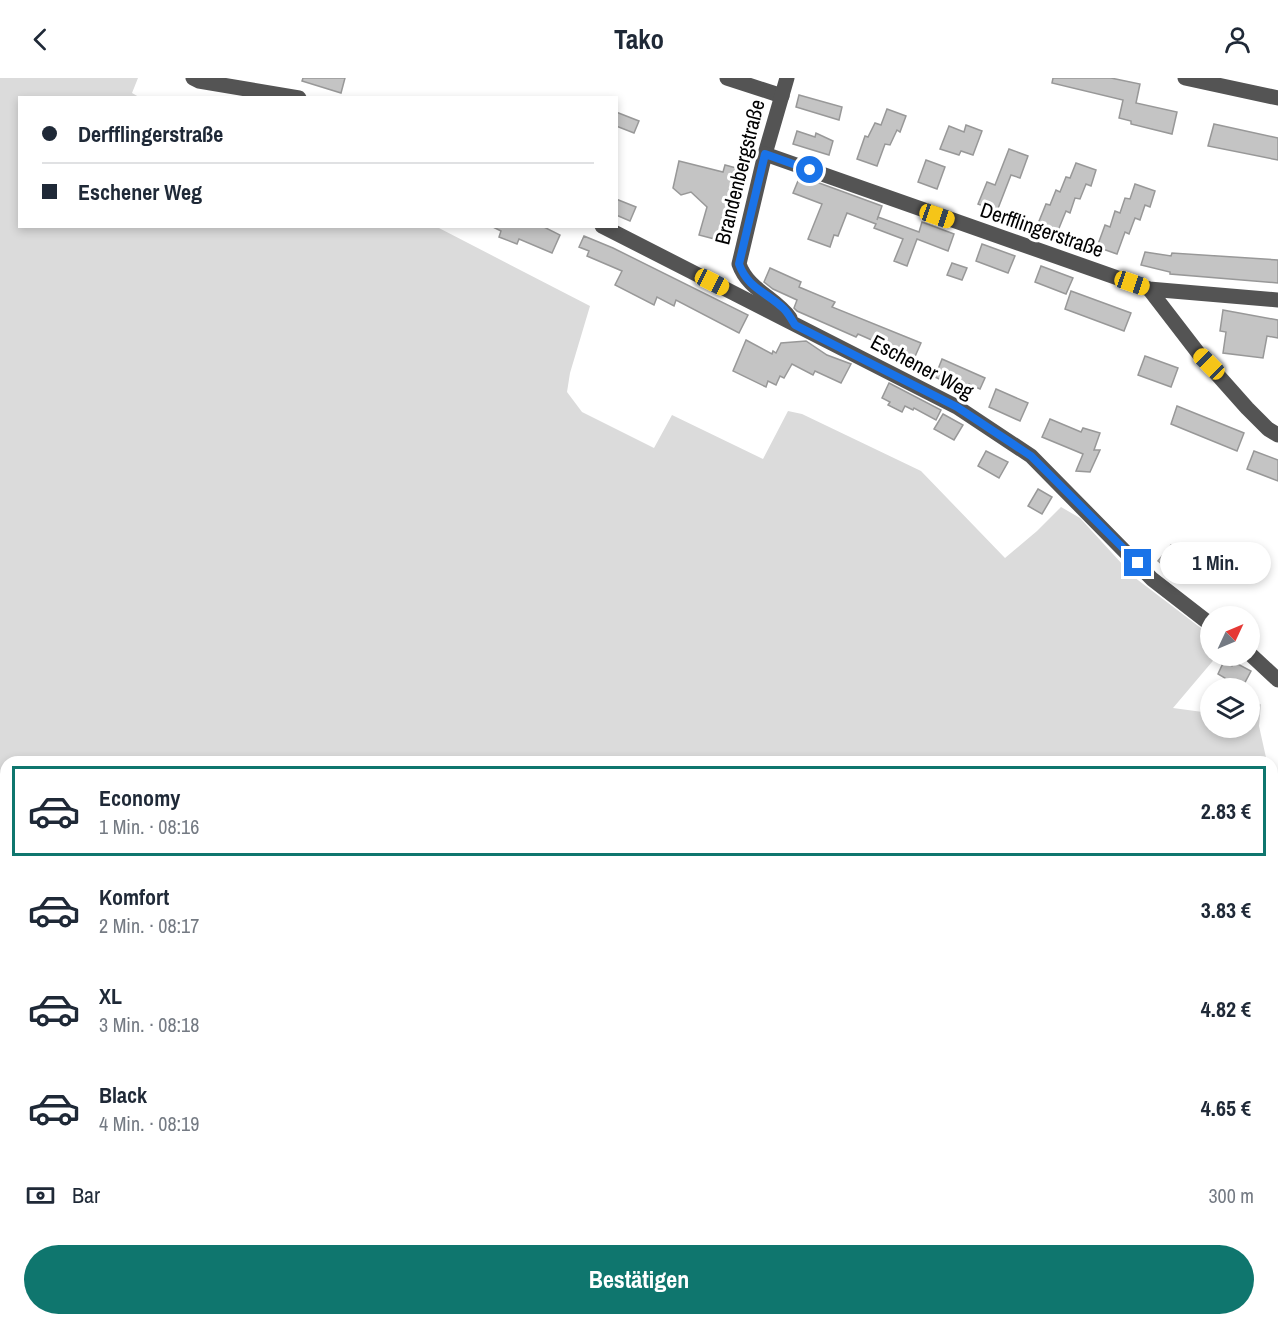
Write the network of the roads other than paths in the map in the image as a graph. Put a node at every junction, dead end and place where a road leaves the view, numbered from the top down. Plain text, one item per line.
1 (193, 78) edge
2 (727, 78) edge
3 (787, 78) edge
4 (1185, 78) edge
5 (287, 96) edge
6 (782, 96) junction
7 (1278, 98) edge
8 (765, 154) junction
9 (606, 228) edge
10 (1149, 289) junction
11 (1278, 300) edge
12 (795, 325) junction
13 (1278, 435) edge
14 (1200, 616) edge
15 (1260, 663) edge
16 (1278, 680) edge

1 - 5 street
2 - 6 street
3 - 6 street, Brandenbergstraße
4 - 7 street
6 - 8 street, Brandenbergstraße
8 - 10 street, Derfflingerstraße
8 - 12 street, Brandenbergstraße
9 - 12 street, Eschener Weg
10 - 11 street, Derfflingerstraße
10 - 13 street
12 - 14 street, Eschener Weg
15 - 16 street

